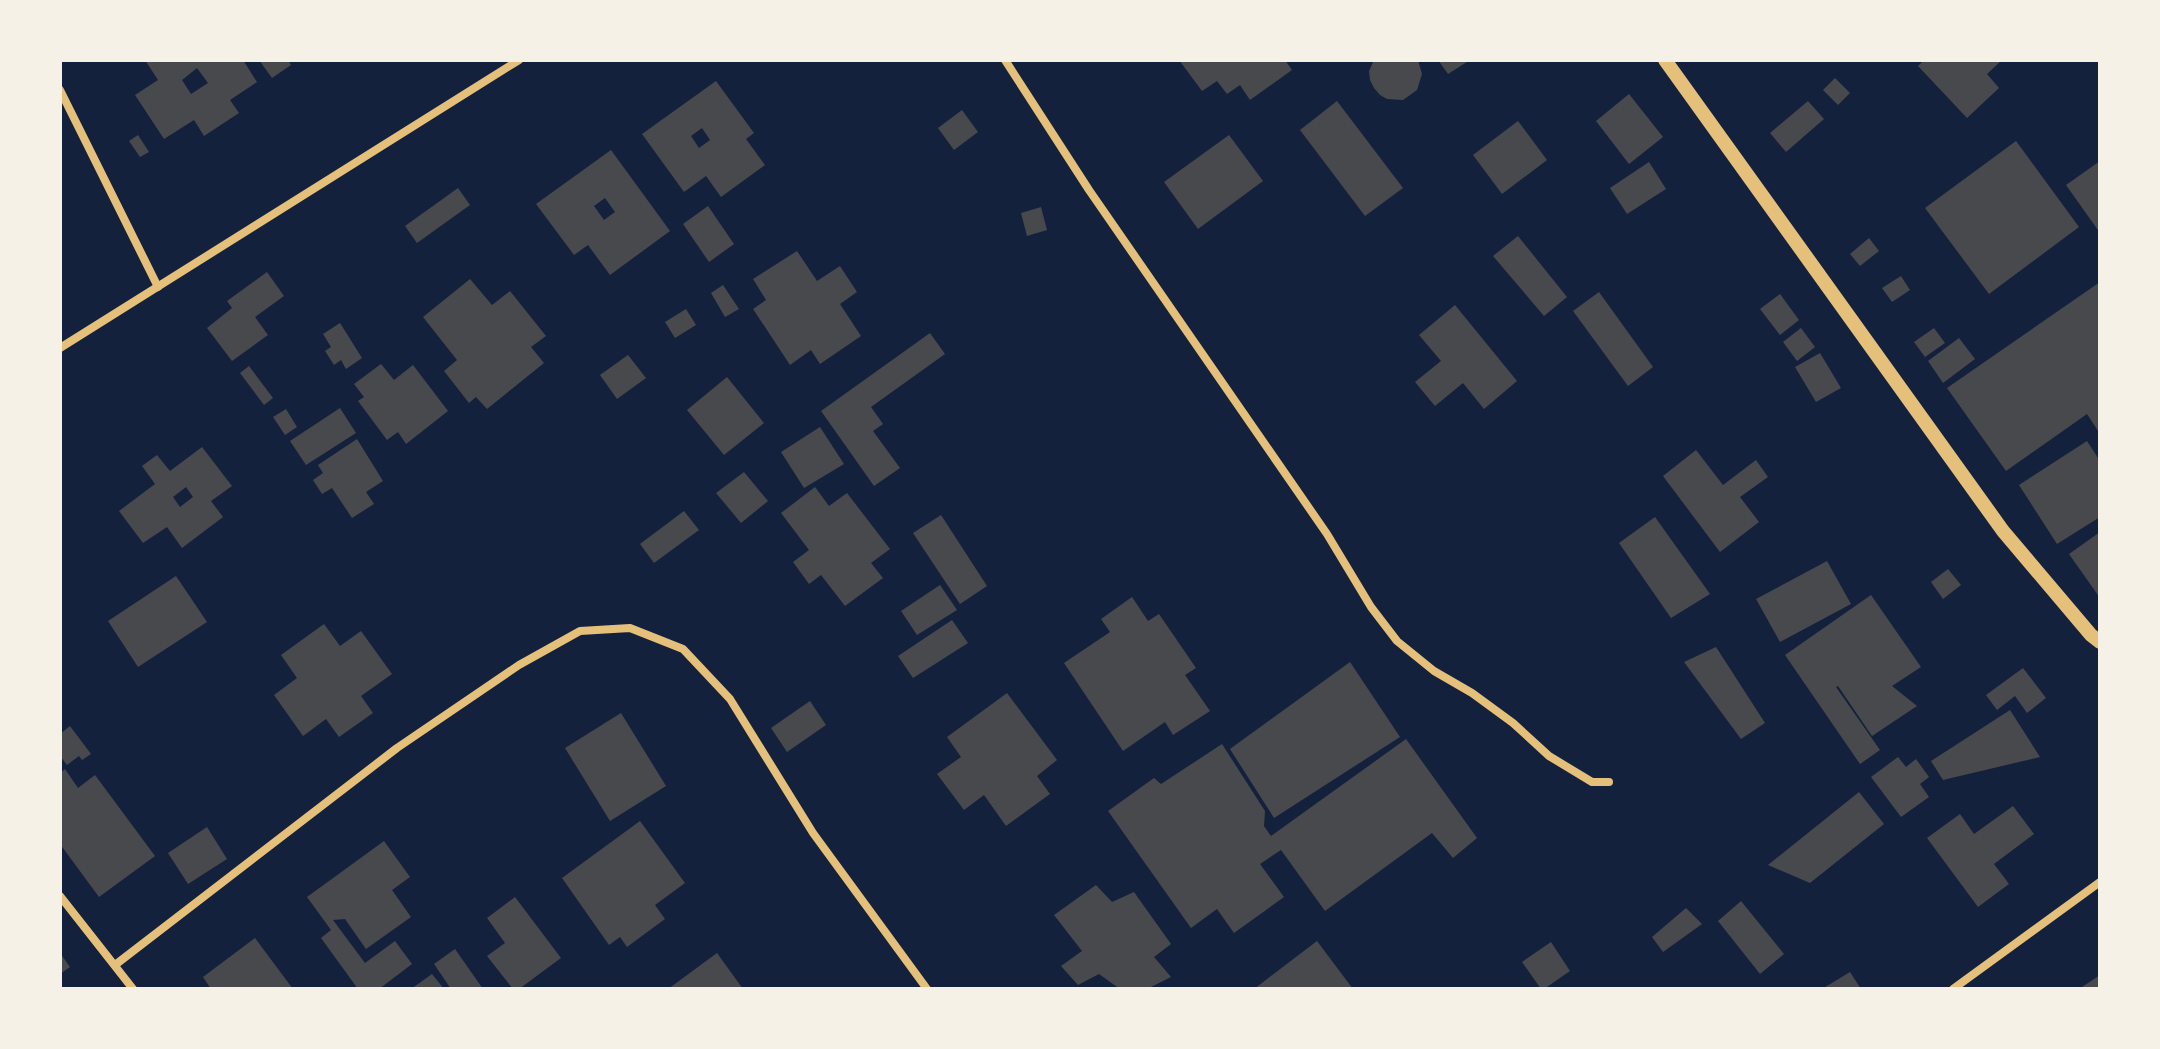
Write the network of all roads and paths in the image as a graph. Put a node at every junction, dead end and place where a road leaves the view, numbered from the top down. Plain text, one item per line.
1 (519, 60) edge
2 (1005, 60) edge
3 (1665, 60) edge
4 (60, 90) edge
5 (158, 287) junction
6 (60, 348) edge
7 (2097, 637) edge
8 (1609, 782) dead end
9 (2100, 882) edge
10 (60, 896) edge
11 (115, 965) junction
12 (133, 989) edge
13 (927, 989) edge
14 (1953, 989) edge

1 - 5 street
2 - 8 street
3 - 7 street
4 - 5 street
5 - 6 street
9 - 14 street
10 - 11 street
11 - 12 street
11 - 13 street

